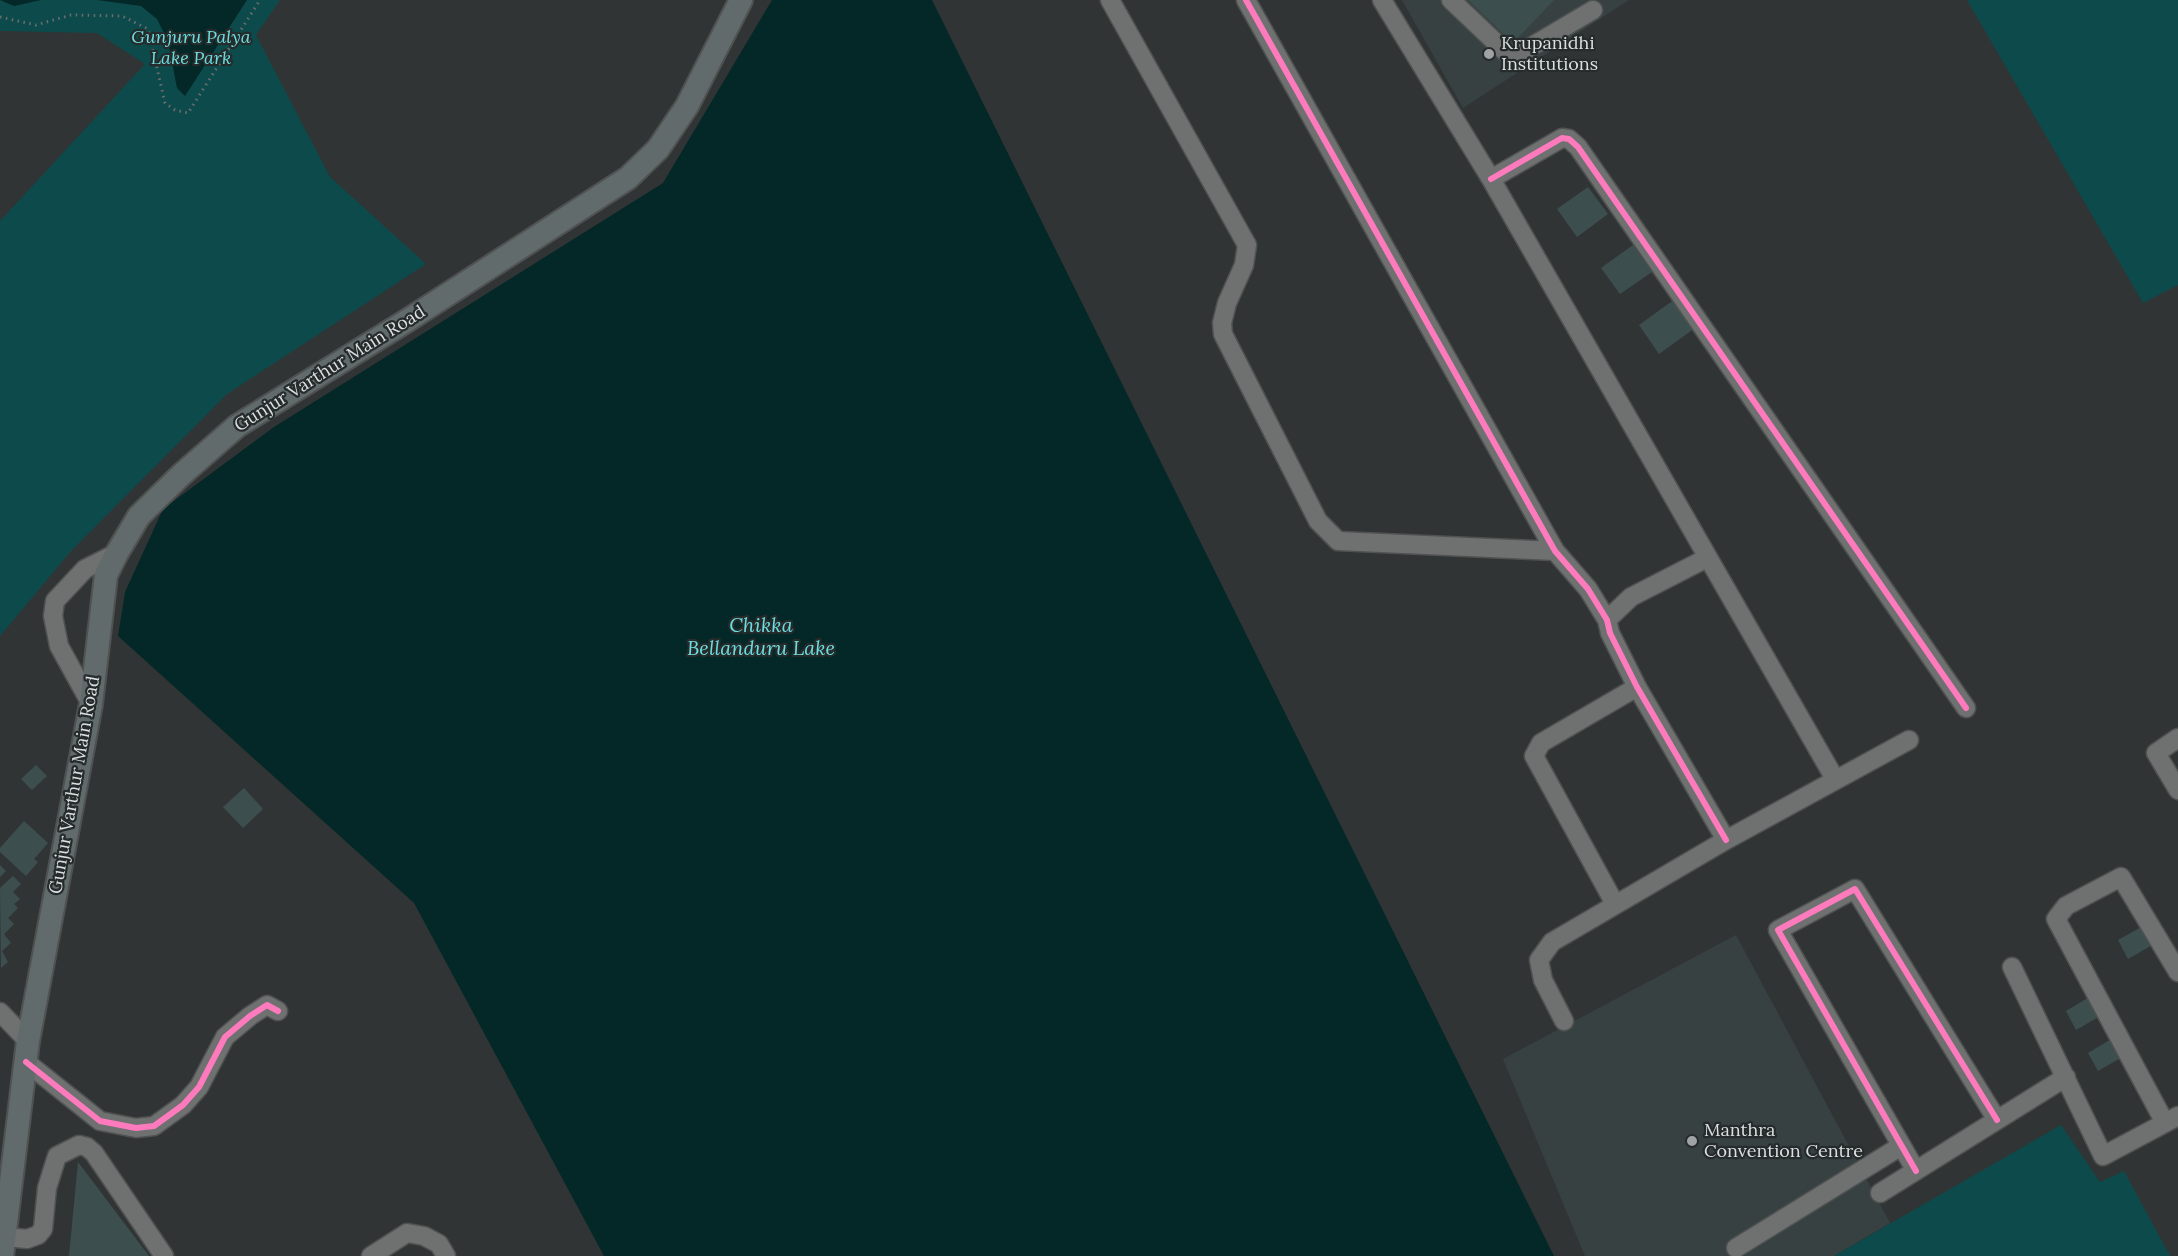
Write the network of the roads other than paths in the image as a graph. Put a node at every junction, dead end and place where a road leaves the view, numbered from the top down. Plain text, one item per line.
1 (741, 0) edge
2 (1110, 0) edge
3 (1246, 0) edge
4 (1382, 0) edge
5 (1451, 0) edge
6 (1596, 3) edge
7 (1491, 179) junction
8 (1555, 551) junction
9 (117, 553) junction
10 (1707, 558) junction
11 (1607, 620) junction
12 (1637, 687) junction
13 (91, 704) junction
14 (1966, 708) dead end
15 (2178, 738) edge
16 (1909, 740) dead end
17 (1835, 779) junction
18 (2178, 790) edge
19 (1726, 840) junction
20 (1616, 904) junction
21 (2012, 967) dead end
22 (2178, 972) edge
23 (278, 1011) dead end
24 (0, 1012) edge
25 (1564, 1021) dead end
26 (27, 1051) junction
27 (2066, 1077) junction
28 (2172, 1119) edge
29 (1997, 1120) junction
30 (1902, 1146) junction
31 (7, 1158) edge
32 (1916, 1170) junction
33 (6, 1185) edge
34 (1880, 1193) dead end
35 (1736, 1248) dead end
36 (4, 1251) edge
37 (164, 1256) edge
38 (371, 1256) edge
39 (446, 1256) edge

1 - 9 main road, Gunjur Varthur Main Road
2 - 8 street
3 - 8 street
4 - 7 street
5 - 6 street
7 - 10 street
7 - 14 street
8 - 11 street
9 - 13 main road, Gunjur Varthur Main Road
9 - 13 street
10 - 11 street
10 - 17 street
11 - 12 street
12 - 19 street
12 - 20 street
13 - 26 main road, Gunjur Varthur Main Road
15 - 18 street
16 - 17 street
17 - 19 street
19 - 20 street
20 - 25 street
21 - 27 street
22 - 28 street
23 - 26 street
24 - 26 street
26 - 31 main road, Gunjur Varthur Main Road
27 - 28 street
27 - 29 street
29 - 30 street
29 - 32 street
30 - 32 street
30 - 35 street
31 - 33 main road, Gunjur Varthur Main Road
32 - 34 street
33 - 36 main road, Gunjur Varthur Main Road
36 - 37 street
38 - 39 street

